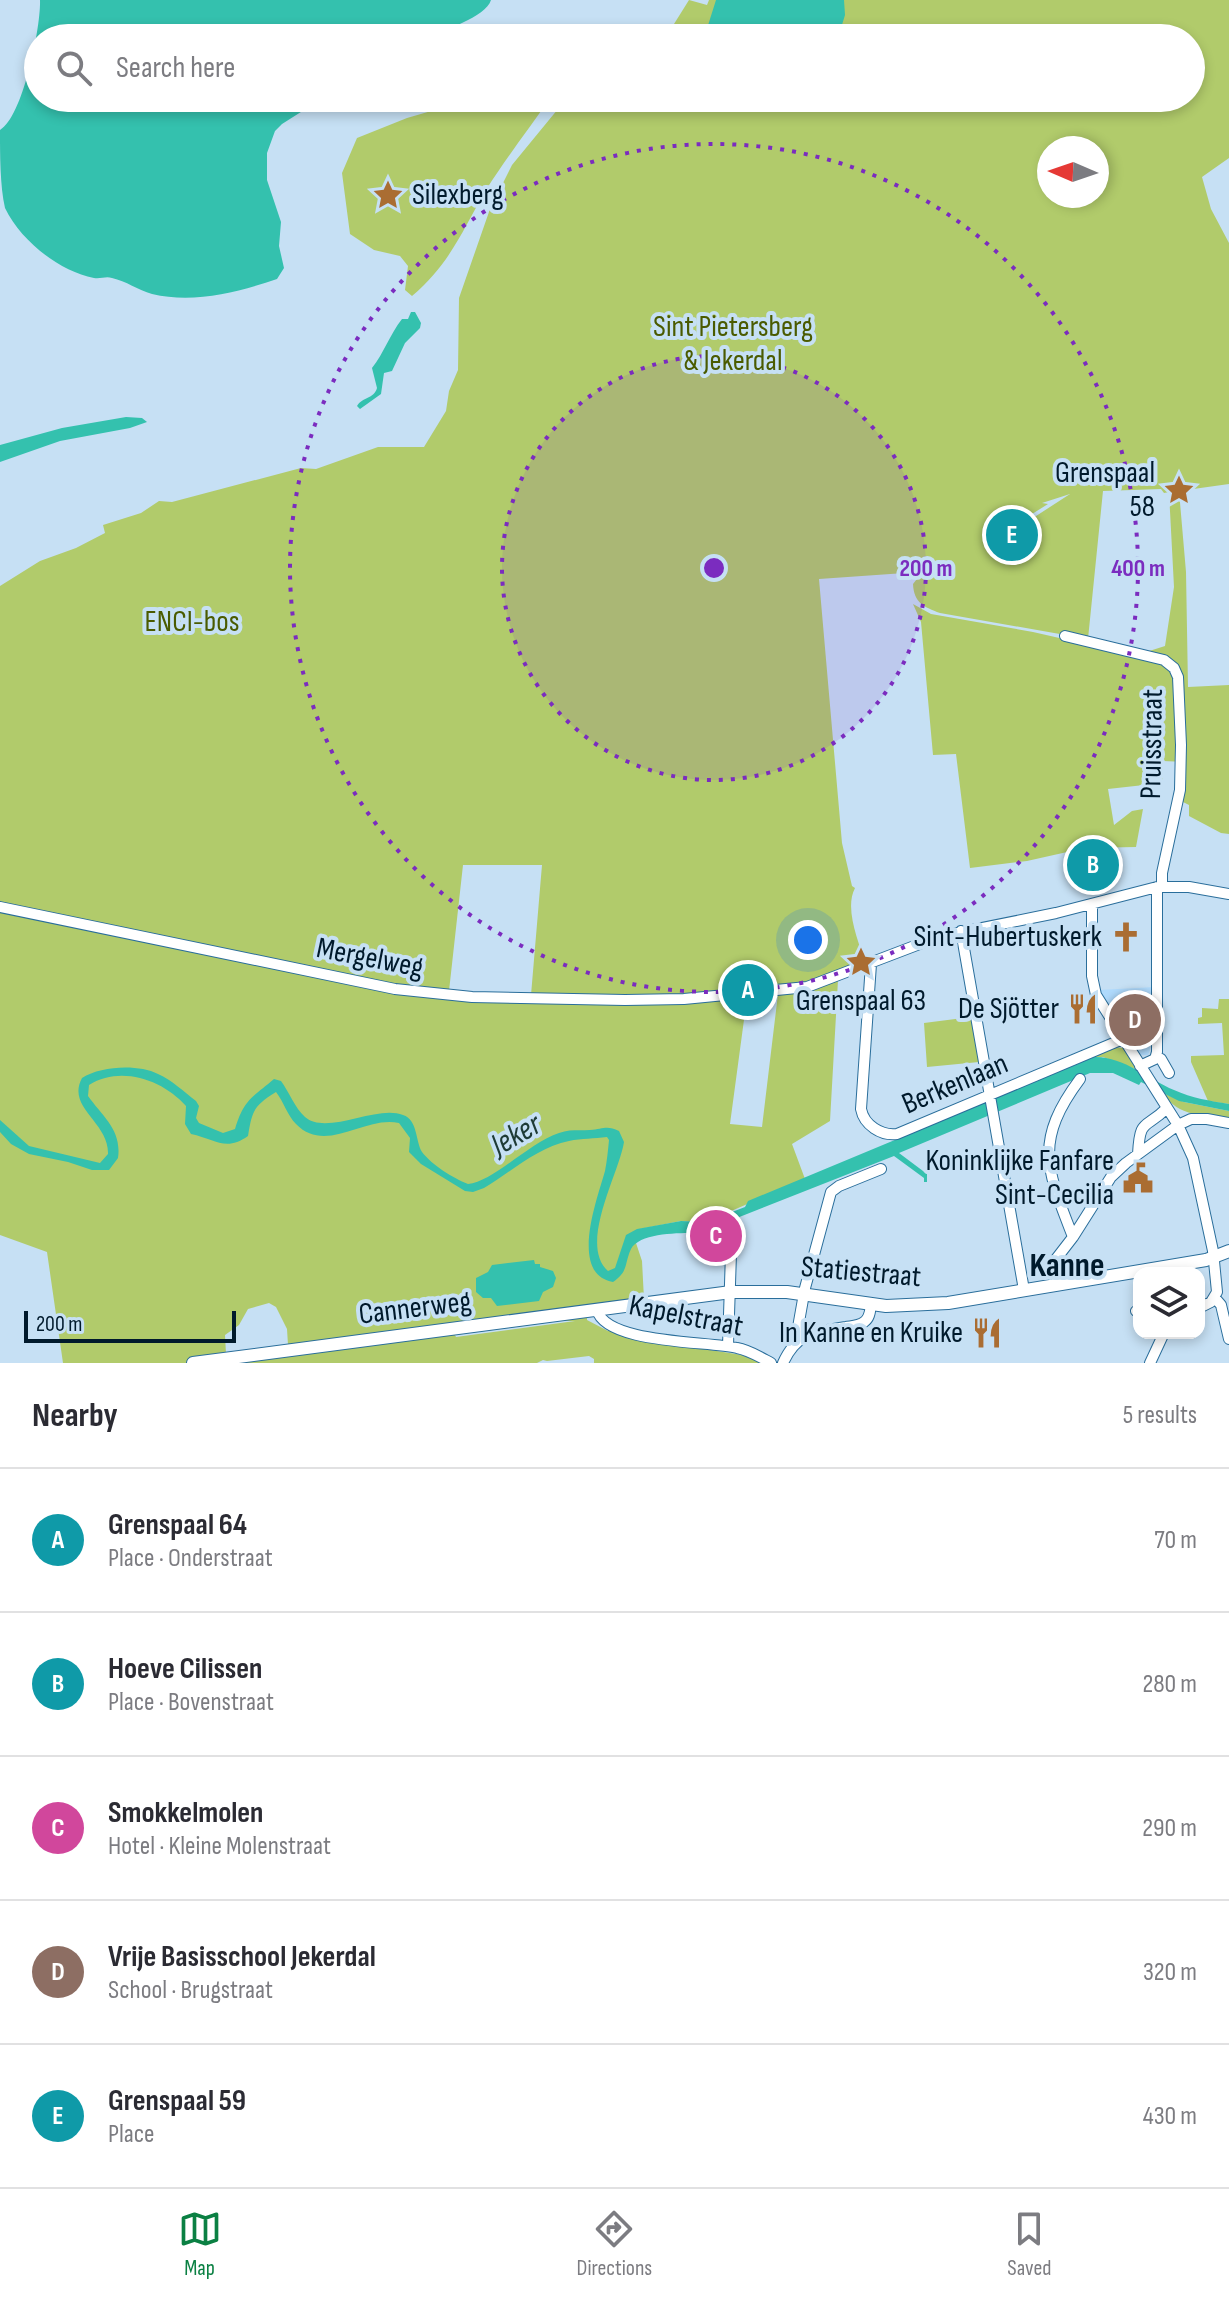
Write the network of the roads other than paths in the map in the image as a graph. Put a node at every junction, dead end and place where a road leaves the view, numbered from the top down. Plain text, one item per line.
1 (1065, 636) dead end
2 (1160, 886) junction
3 (1229, 894) edge
4 (1092, 904) junction
5 (0, 907) edge
6 (961, 931) junction
7 (871, 964) junction
8 (1123, 1039) junction
9 (1156, 1056) junction
10 (1140, 1066) junction
11 (1169, 1073) dead end
12 (1080, 1079) dead end
13 (990, 1097) junction
14 (1167, 1108) junction
15 (1229, 1123) edge
16 (1178, 1125) junction
17 (1138, 1154) junction
18 (881, 1169) dead end
19 (727, 1234) dead end
20 (1073, 1237) junction
21 (1229, 1251) edge
22 (1214, 1258) junction
23 (1057, 1283) junction
24 (1024, 1290) junction
25 (731, 1292) junction
26 (804, 1294) junction
27 (1215, 1298) junction
28 (643, 1304) joint
29 (1205, 1304) edge
30 (871, 1305) junction
31 (597, 1310) junction
32 (798, 1339) junction
33 (1161, 1339) edge
34 (1229, 1339) edge
35 (728, 1346) junction
36 (193, 1363) edge
37 (771, 1363) edge
38 (783, 1363) edge
39 (1150, 1363) edge

1 - 2 street, Pruisstraat
2 - 3 street
2 - 4 street, Mergelweg
2 - 9 street, Pruisstraat
4 - 6 street, Mergelweg
4 - 8 street
5 - 7 street, Mergelweg
6 - 7 street, Mergelweg
6 - 13 street
7 - 13 street, Berkenlaan
8 - 10 street
8 - 13 street, Berkenlaan
9 - 10 street
9 - 11 street
10 - 14 street
12 - 20 street
13 - 24 street
14 - 16 street
14 - 17 street
15 - 16 street
16 - 17 street
16 - 22 street
17 - 20 street
18 - 26 street
19 - 25 street
20 - 23 street
21 - 22 main road, Statiestraat
22 - 23 main road, Statiestraat
22 - 27 street
23 - 24 main road, Statiestraat
24 - 30 main road, Statiestraat
25 - 26 main road, Statiestraat
25 - 28 main road, Statiestraat
25 - 35 street
26 - 30 main road, Statiestraat
26 - 32 street
27 - 29 street
27 - 34 street
28 - 31 main road, Cannerweg
30 - 32 street
31 - 35 street, Kapelstraat
31 - 36 main road, Cannerweg
32 - 38 street
33 - 39 street
35 - 37 street, Kapelstraat

